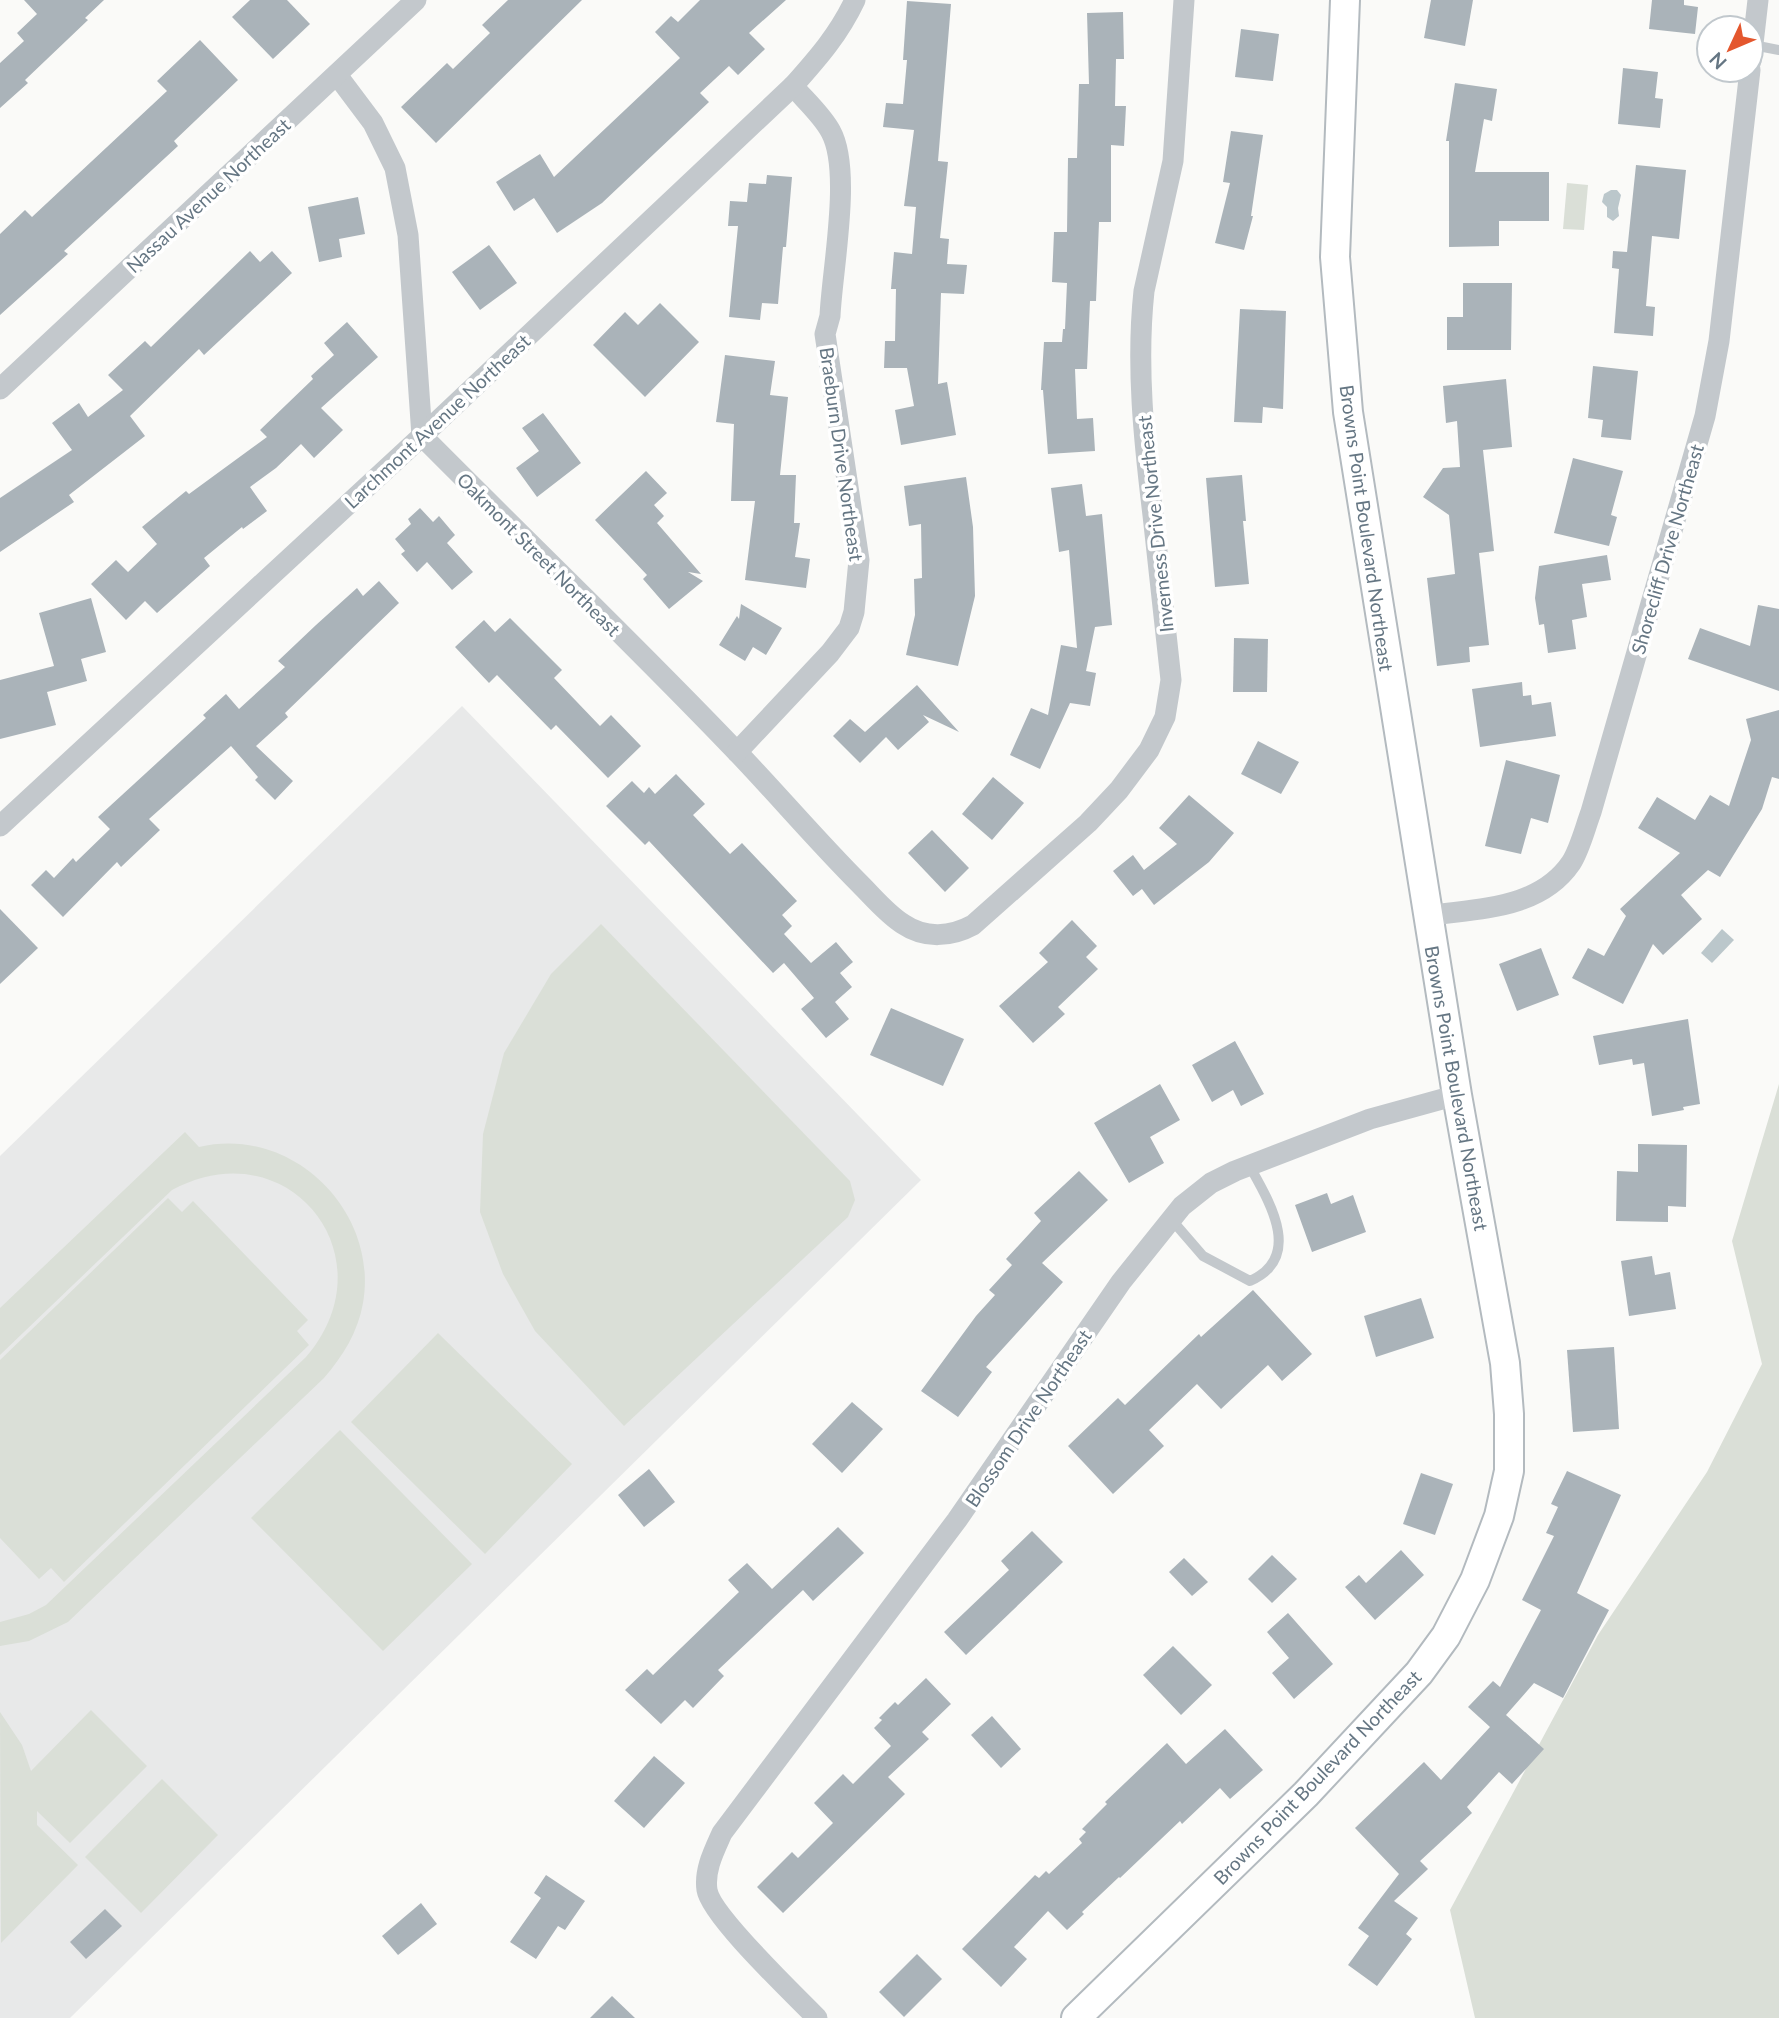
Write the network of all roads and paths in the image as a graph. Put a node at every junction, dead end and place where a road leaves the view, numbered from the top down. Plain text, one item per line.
1 (416, 0) edge
2 (855, 0) edge
3 (1184, 0) edge
4 (1345, 0) edge
5 (337, 75) junction
6 (1748, 84) edge
7 (793, 86) junction
8 (0, 389) edge
9 (422, 436) junction
10 (737, 752) junction
11 (0, 826) edge
12 (1427, 916) junction
13 (928, 934) joint
14 (1457, 1096) junction
15 (1249, 1166) junction
16 (1171, 1219) junction
17 (817, 2018) edge
18 (1076, 2018) edge

1 - 5 street, Nassau Avenue Northeast
2 - 7 street, Larchmont Avenue Northeast
3 - 13 street, Inverness Drive Northeast
4 - 12 street, Browns Point Boulevard Northeast
5 - 8 street, Nassau Avenue Northeast
5 - 9 street
6 - 12 street, Shorecliff Drive Northeast
7 - 9 street, Larchmont Avenue Northeast
7 - 10 street, Braeburn Drive Northeast
9 - 10 street, Oakmont Street Northeast
9 - 11 street, Larchmont Avenue Northeast
10 - 13 street, Oakmont Street Northeast
12 - 14 street, Browns Point Boulevard Northeast
14 - 15 street, Blossom Drive Northeast
14 - 18 street, Browns Point Boulevard Northeast
15 - 16 street, Blossom Drive Northeast
15 - 16 lane
16 - 17 street, Blossom Drive Northeast

